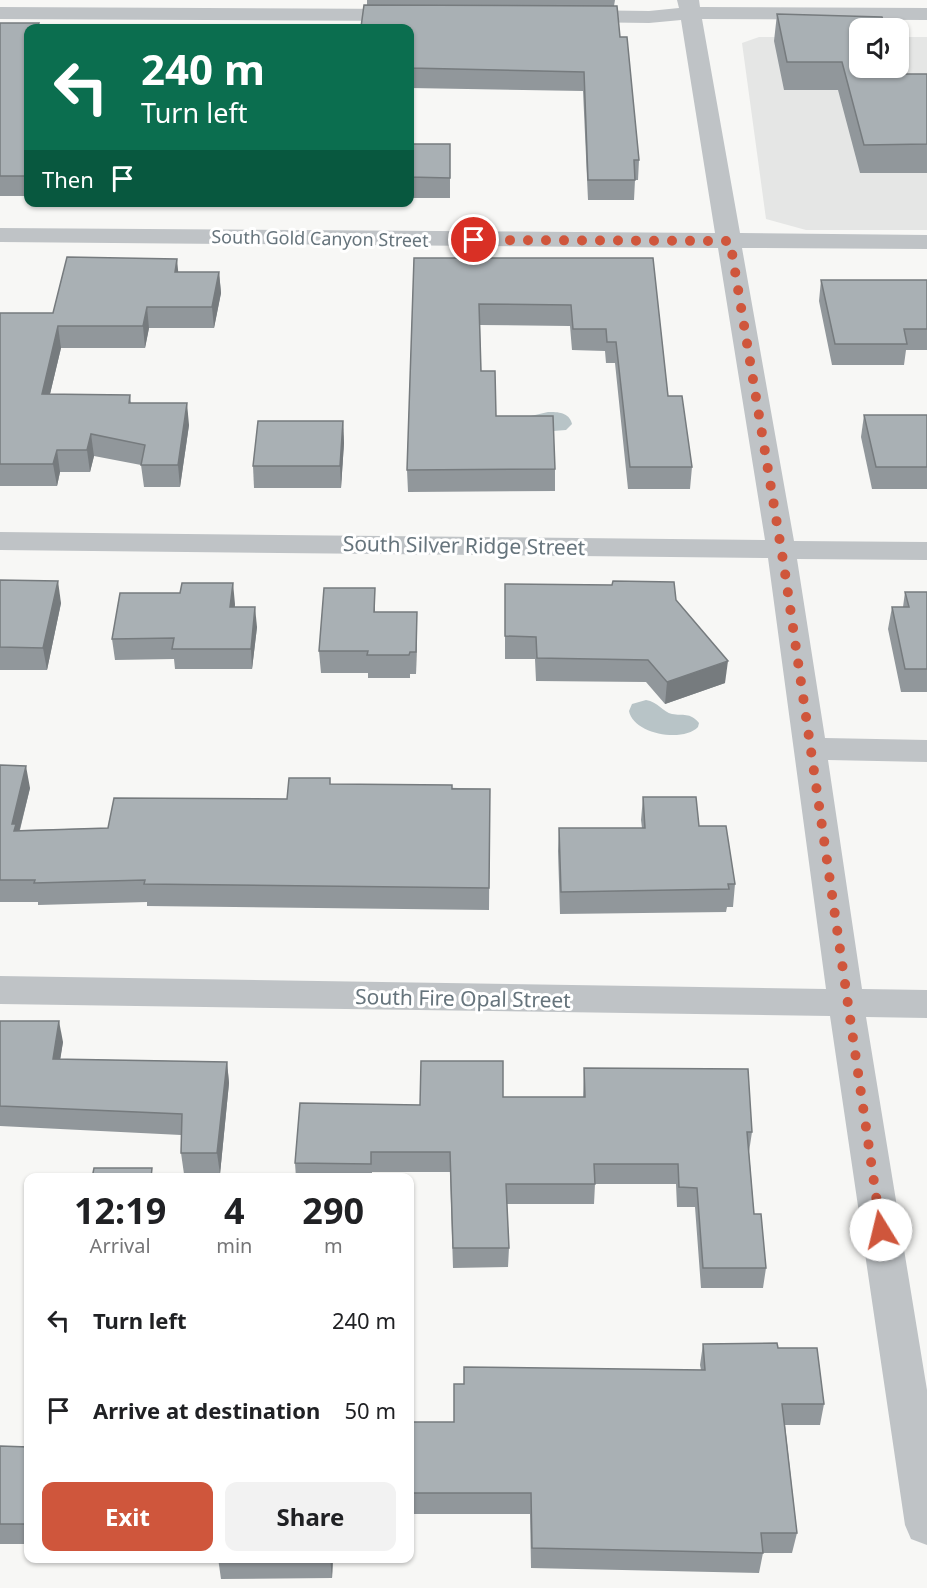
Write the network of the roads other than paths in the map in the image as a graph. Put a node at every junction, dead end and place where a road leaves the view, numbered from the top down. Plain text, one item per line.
1 (689, 6) edge
2 (288, 7) edge
3 (0, 13) edge
4 (927, 14) edge
5 (427, 15) edge
6 (555, 16) edge
7 (0, 235) edge
8 (730, 241) junction
9 (927, 242) edge
10 (0, 541) edge
11 (781, 548) junction
12 (927, 551) edge
13 (811, 749) junction
14 (927, 751) edge
15 (0, 990) edge
16 (846, 1003) junction
17 (927, 1004) edge
18 (927, 1525) edge

1 - 4 street
1 - 6 street
1 - 8 street
2 - 3 street
2 - 5 street
7 - 8 street, South Gold Canyon Street
8 - 9 street, South Gold Canyon Street
8 - 11 street
10 - 11 street, South Silver Ridge Street
11 - 12 street, South Silver Ridge Street
11 - 13 street
13 - 14 street
13 - 16 street
15 - 16 street, South Fire Opal Street
16 - 17 street, South Fire Opal Street
16 - 18 street

